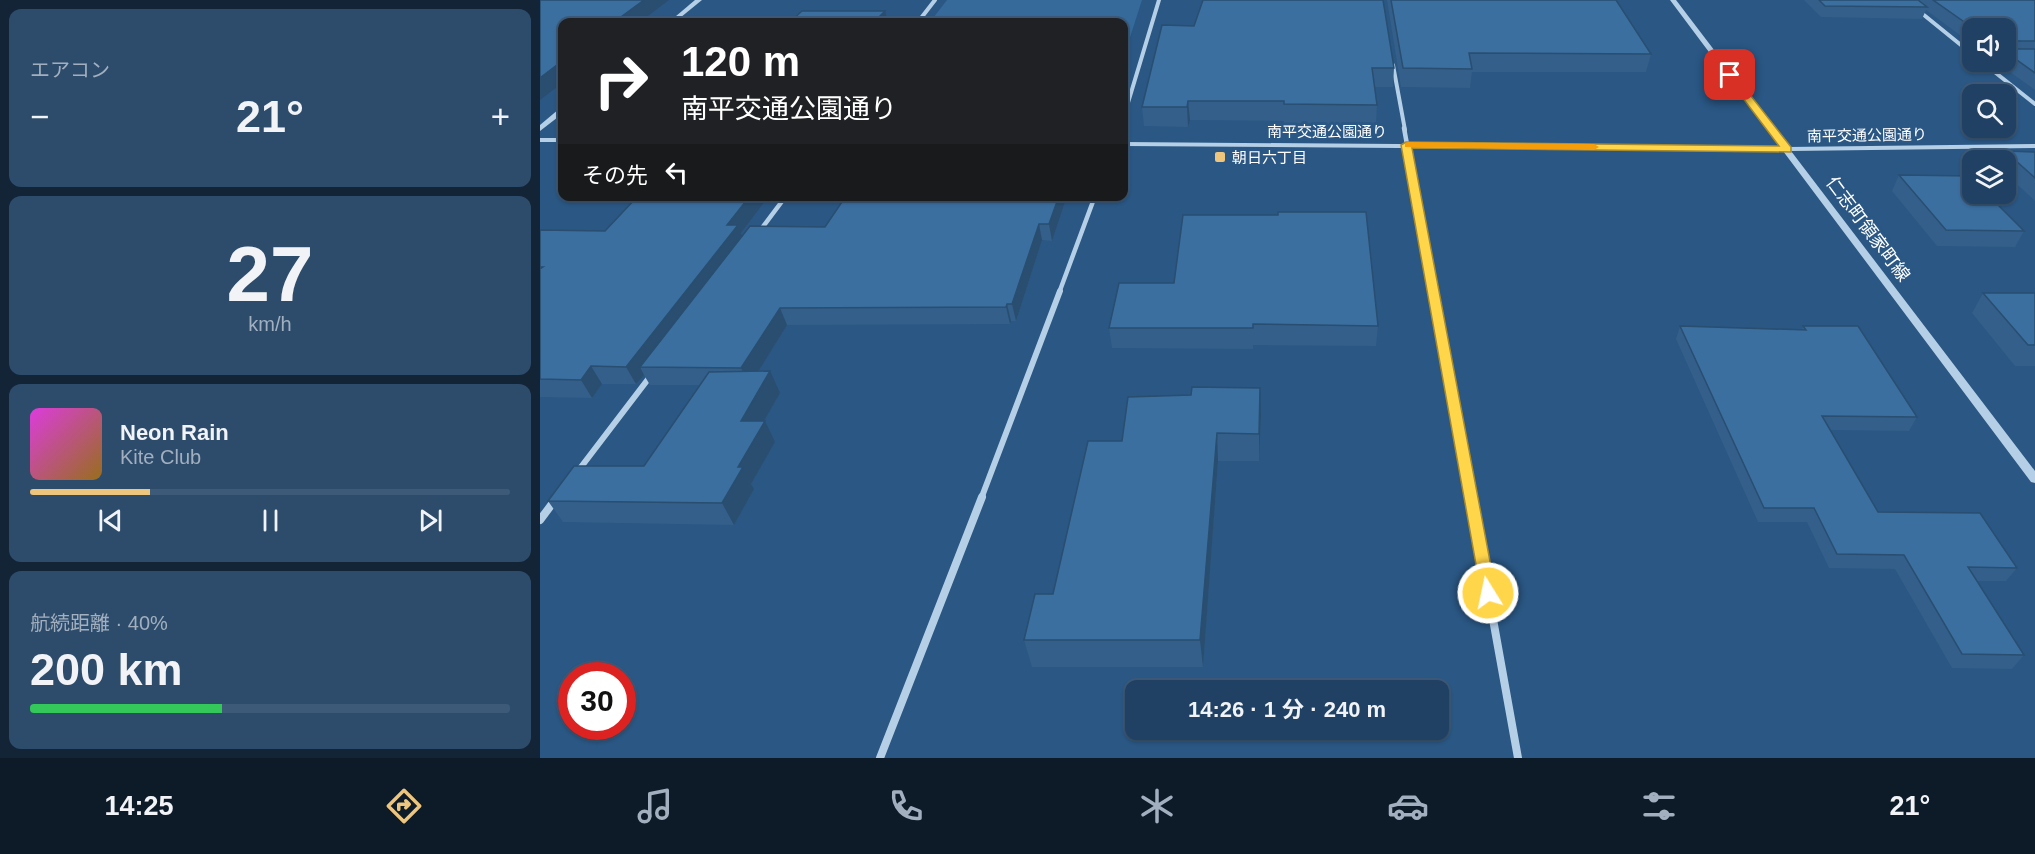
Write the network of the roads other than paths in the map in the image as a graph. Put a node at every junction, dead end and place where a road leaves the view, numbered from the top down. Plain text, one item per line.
1 (699, 0) edge
2 (935, 0) edge
3 (1159, 0) edge
4 (1673, 0) edge
5 (1914, 7) edge
6 (677, 18) edge
7 (921, 18) edge
8 (1962, 46) edge
9 (1392, 56) edge
10 (1995, 72) edge
11 (1128, 103) edge
12 (2035, 104) edge
13 (558, 114) edge
14 (540, 129) edge
15 (540, 140) edge
16 (558, 140) edge
17 (1128, 144) edge
18 (1406, 145) junction
19 (2035, 146) edge
20 (1787, 149) junction
21 (782, 201) edge
22 (1093, 201) edge
23 (757, 235) edge
24 (656, 368) edge
25 (576, 472) edge
26 (2035, 479) edge
27 (562, 492) edge
28 (540, 520) edge
29 (880, 758) edge
30 (1518, 758) edge

1 - 6 street
2 - 7 street
3 - 11 street
4 - 20 street, 仁志町領家町線
5 - 8 street
9 - 18 street
10 - 12 street
13 - 14 street
15 - 16 street
17 - 18 street, 南平交通公園通り
18 - 20 street, 南平交通公園通り
18 - 30 street
19 - 20 street, 南平交通公園通り
20 - 26 street, 仁志町領家町線
21 - 23 street
22 - 29 street
24 - 25 street
27 - 28 street

